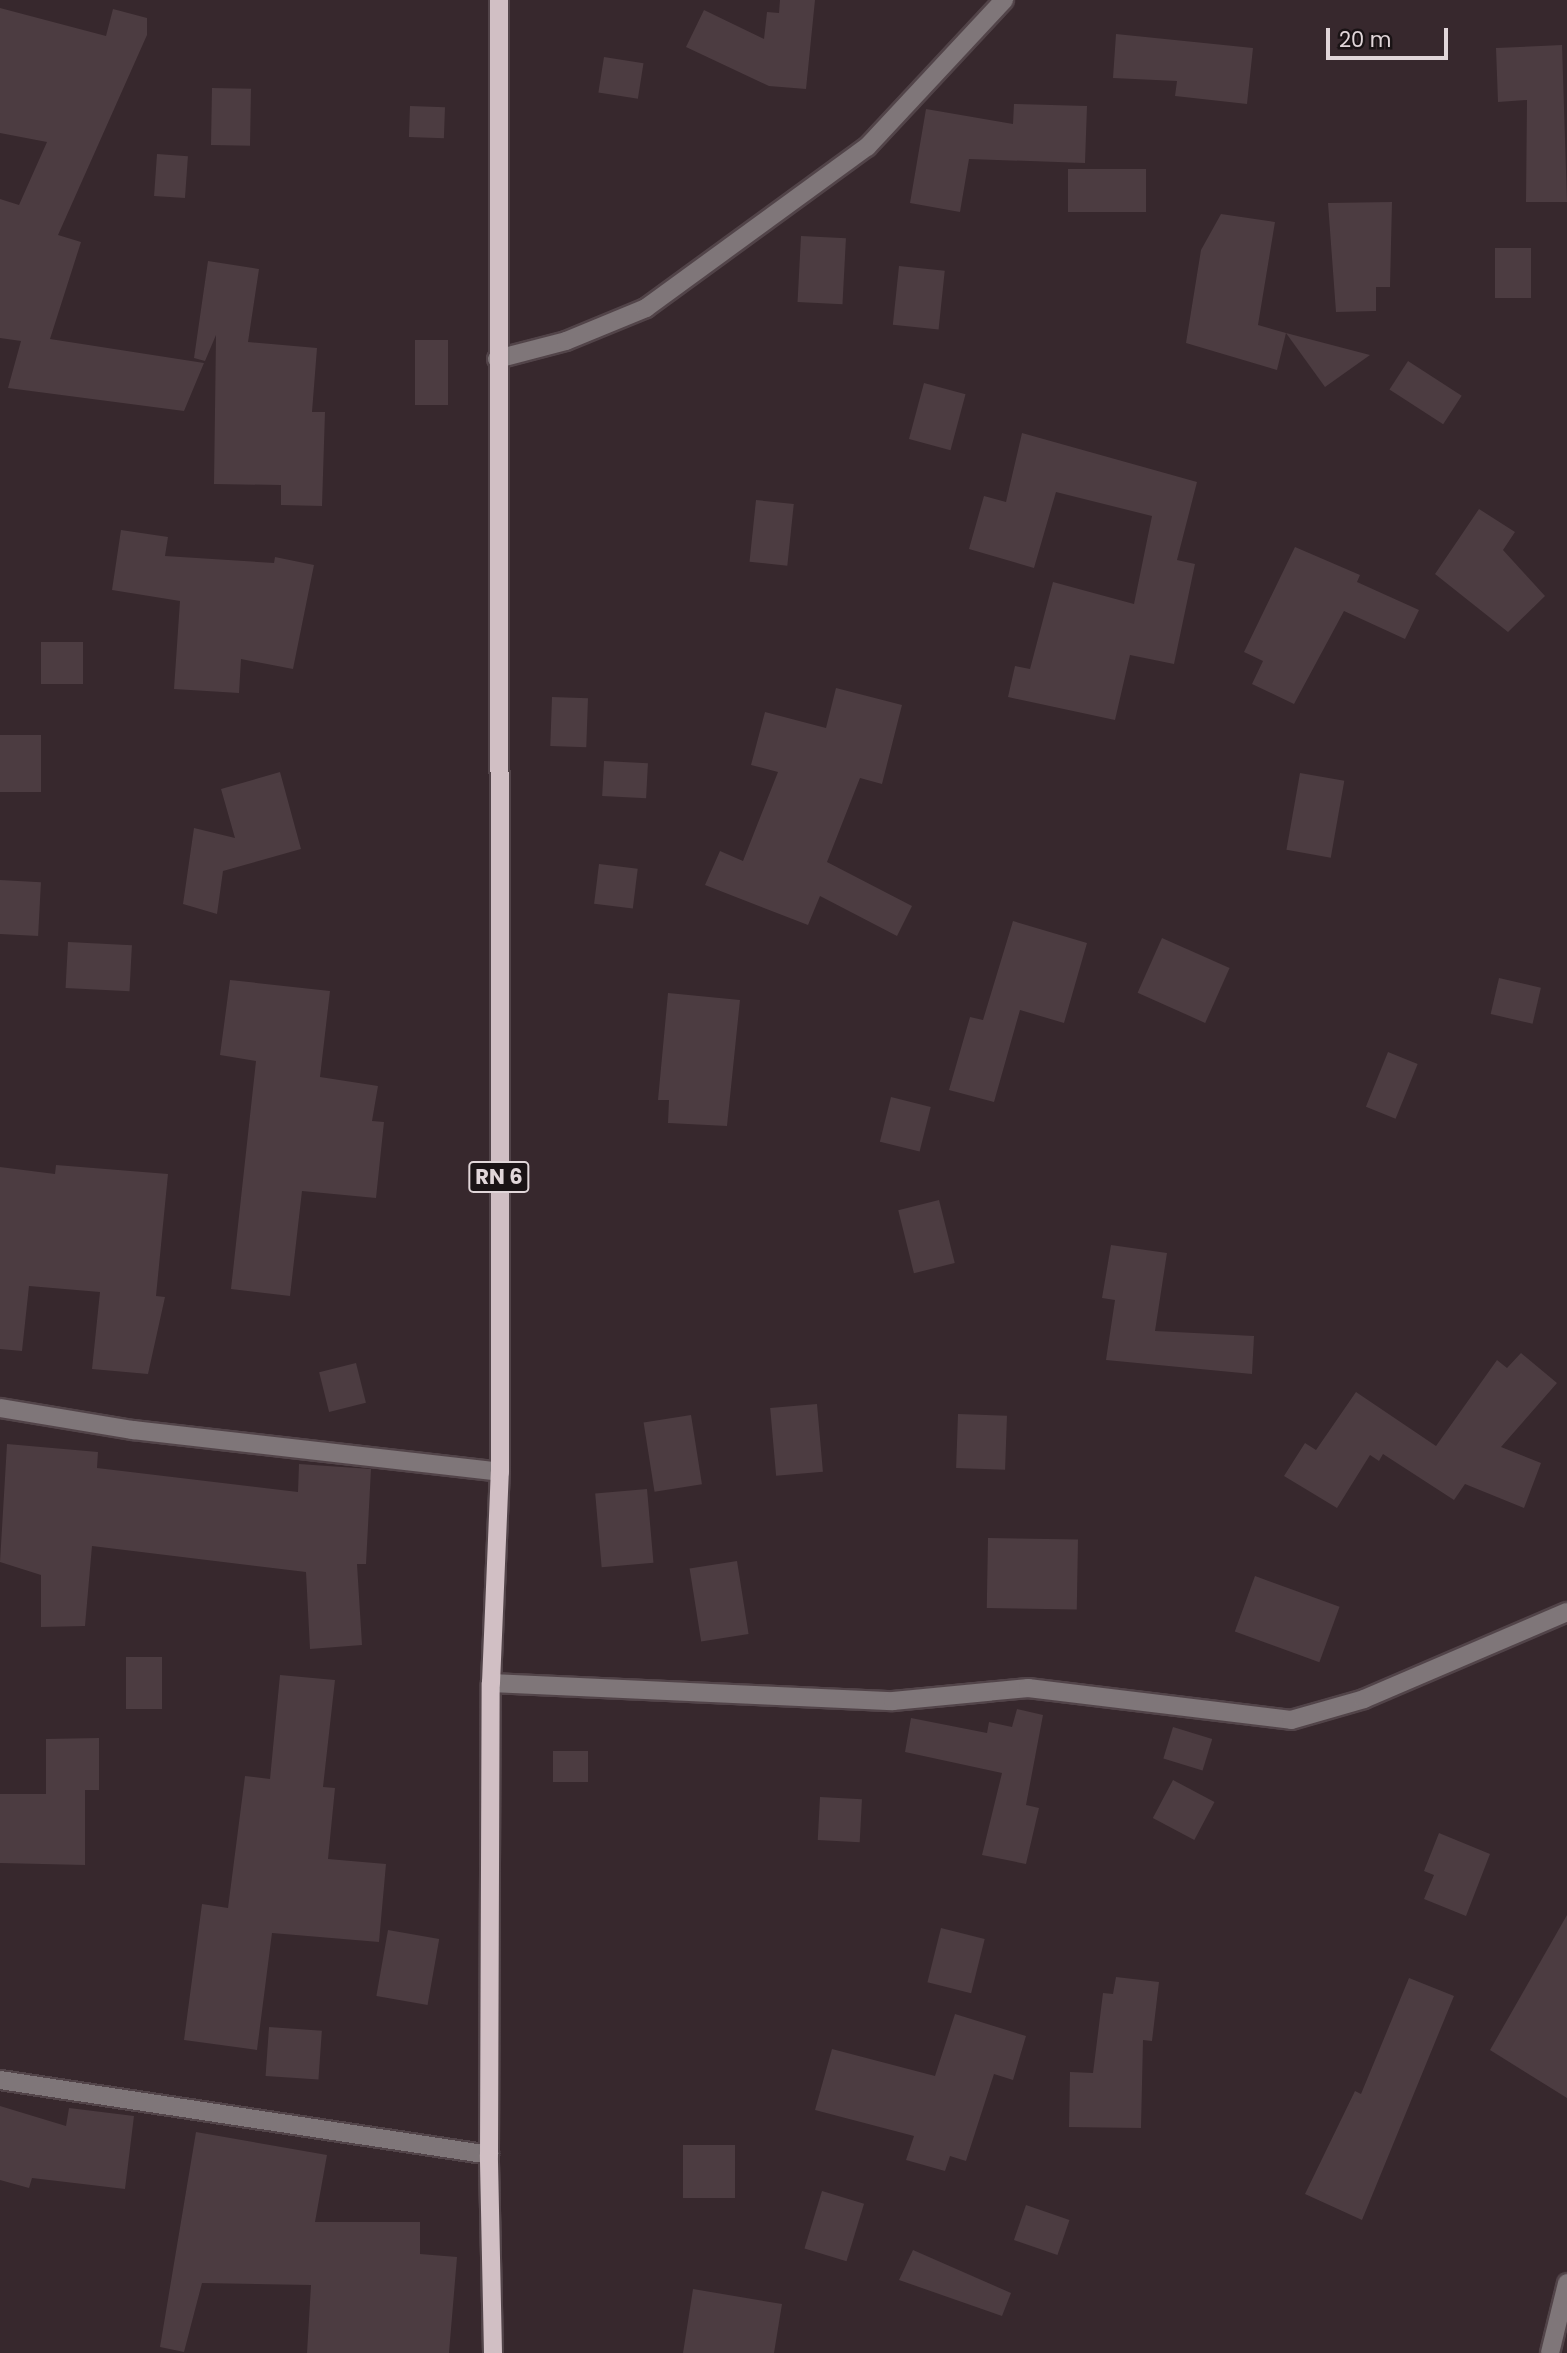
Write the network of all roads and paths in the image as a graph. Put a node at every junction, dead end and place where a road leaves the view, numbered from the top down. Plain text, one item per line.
1 (499, 0) edge
2 (1004, 0) edge
3 (497, 359) junction
4 (0, 1408) edge
5 (500, 1472) junction
6 (1567, 1612) edge
7 (491, 1683) junction
8 (0, 2080) edge
9 (489, 2155) junction
10 (1567, 2283) edge
11 (494, 2353) edge
12 (1550, 2353) edge

1 - 3 main road, RN 6
2 - 3 street
3 - 5 main road, RN 6
4 - 5 street
5 - 7 main road, RN 6
6 - 7 street
7 - 9 main road, RN 6
8 - 9 street
9 - 11 main road, RN 6
10 - 12 street

